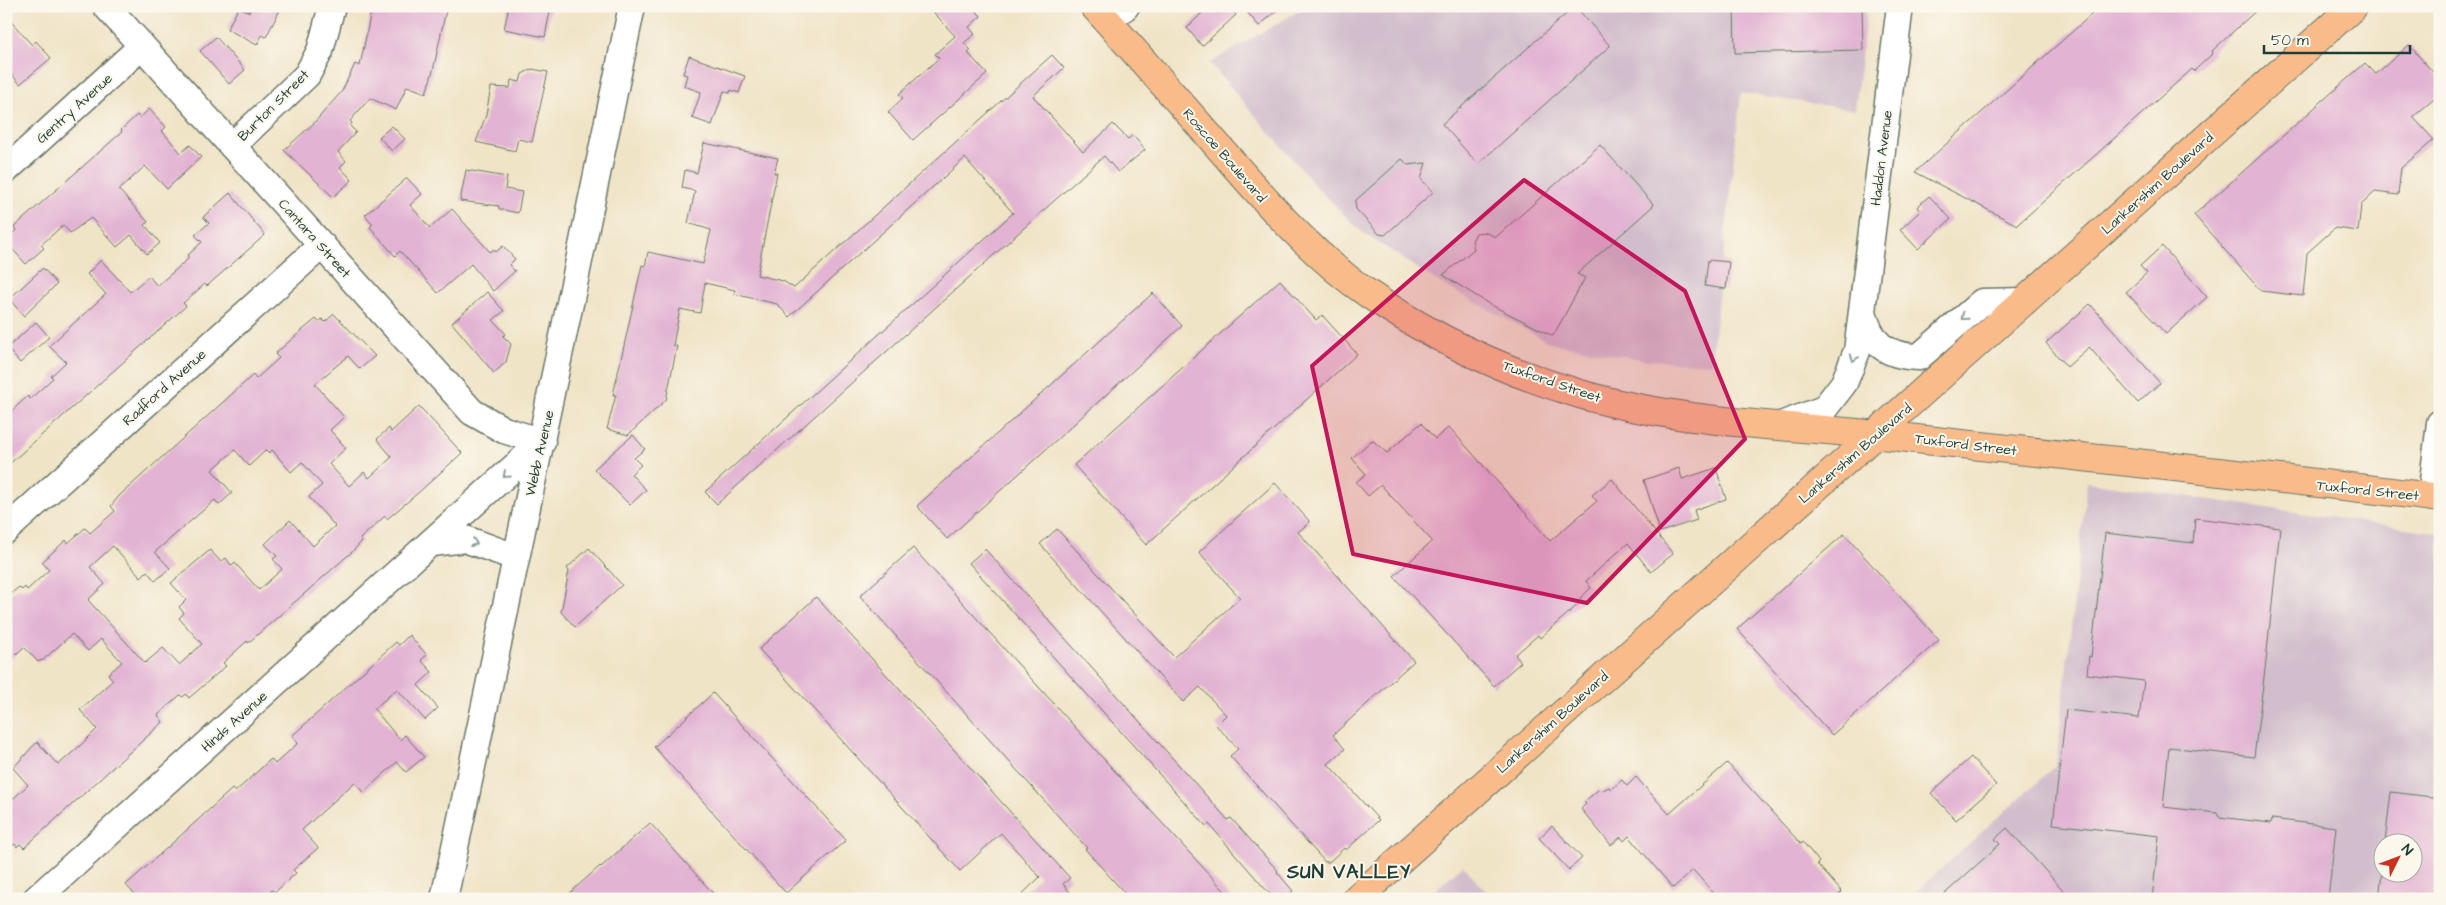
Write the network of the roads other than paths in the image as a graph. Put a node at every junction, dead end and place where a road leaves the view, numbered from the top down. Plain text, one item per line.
1 (106, 6) edge
2 (332, 6) edge
3 (632, 6) edge
4 (1900, 6) edge
5 (2354, 6) edge
6 (1110, 12) edge
7 (142, 46) junction
8 (232, 146) junction
9 (6, 170) edge
10 (322, 245) junction
11 (1366, 292) joint
12 (2025, 301) junction
13 (1863, 310) junction
14 (2440, 423) edge
15 (1781, 425) junction
16 (1876, 434) junction
17 (542, 442) junction
18 (2435, 498) edge
19 (6, 530) edge
20 (432, 543) junction
21 (515, 557) junction
22 (36, 899) edge
23 (444, 899) edge
24 (1356, 899) edge

1 - 7 street, Cantara Street
2 - 8 street, Burton Street
3 - 17 street, Webb Avenue
4 - 13 street, Haddon Avenue
5 - 12 main road, Lankershim Boulevard
6 - 11 main road, Roscoe Boulevard
7 - 8 street, Cantara Street
7 - 9 street, Gentry Avenue
8 - 10 street, Cantara Street
10 - 17 street, Cantara Street
10 - 19 street, Radford Avenue
11 - 15 main road, Tuxford Street
12 -> 13 street, Haddon Avenue
12 - 16 main road, Lankershim Boulevard
13 -> 15 street, Haddon Avenue
14 - 18 street
15 - 16 main road, Tuxford Street
16 - 18 main road, Tuxford Street
16 - 24 main road, Lankershim Boulevard
17 -> 20 street, Hinds Avenue
17 - 21 street, Webb Avenue
20 -> 21 street
20 - 22 street, Hinds Avenue
21 - 23 street, Webb Avenue

